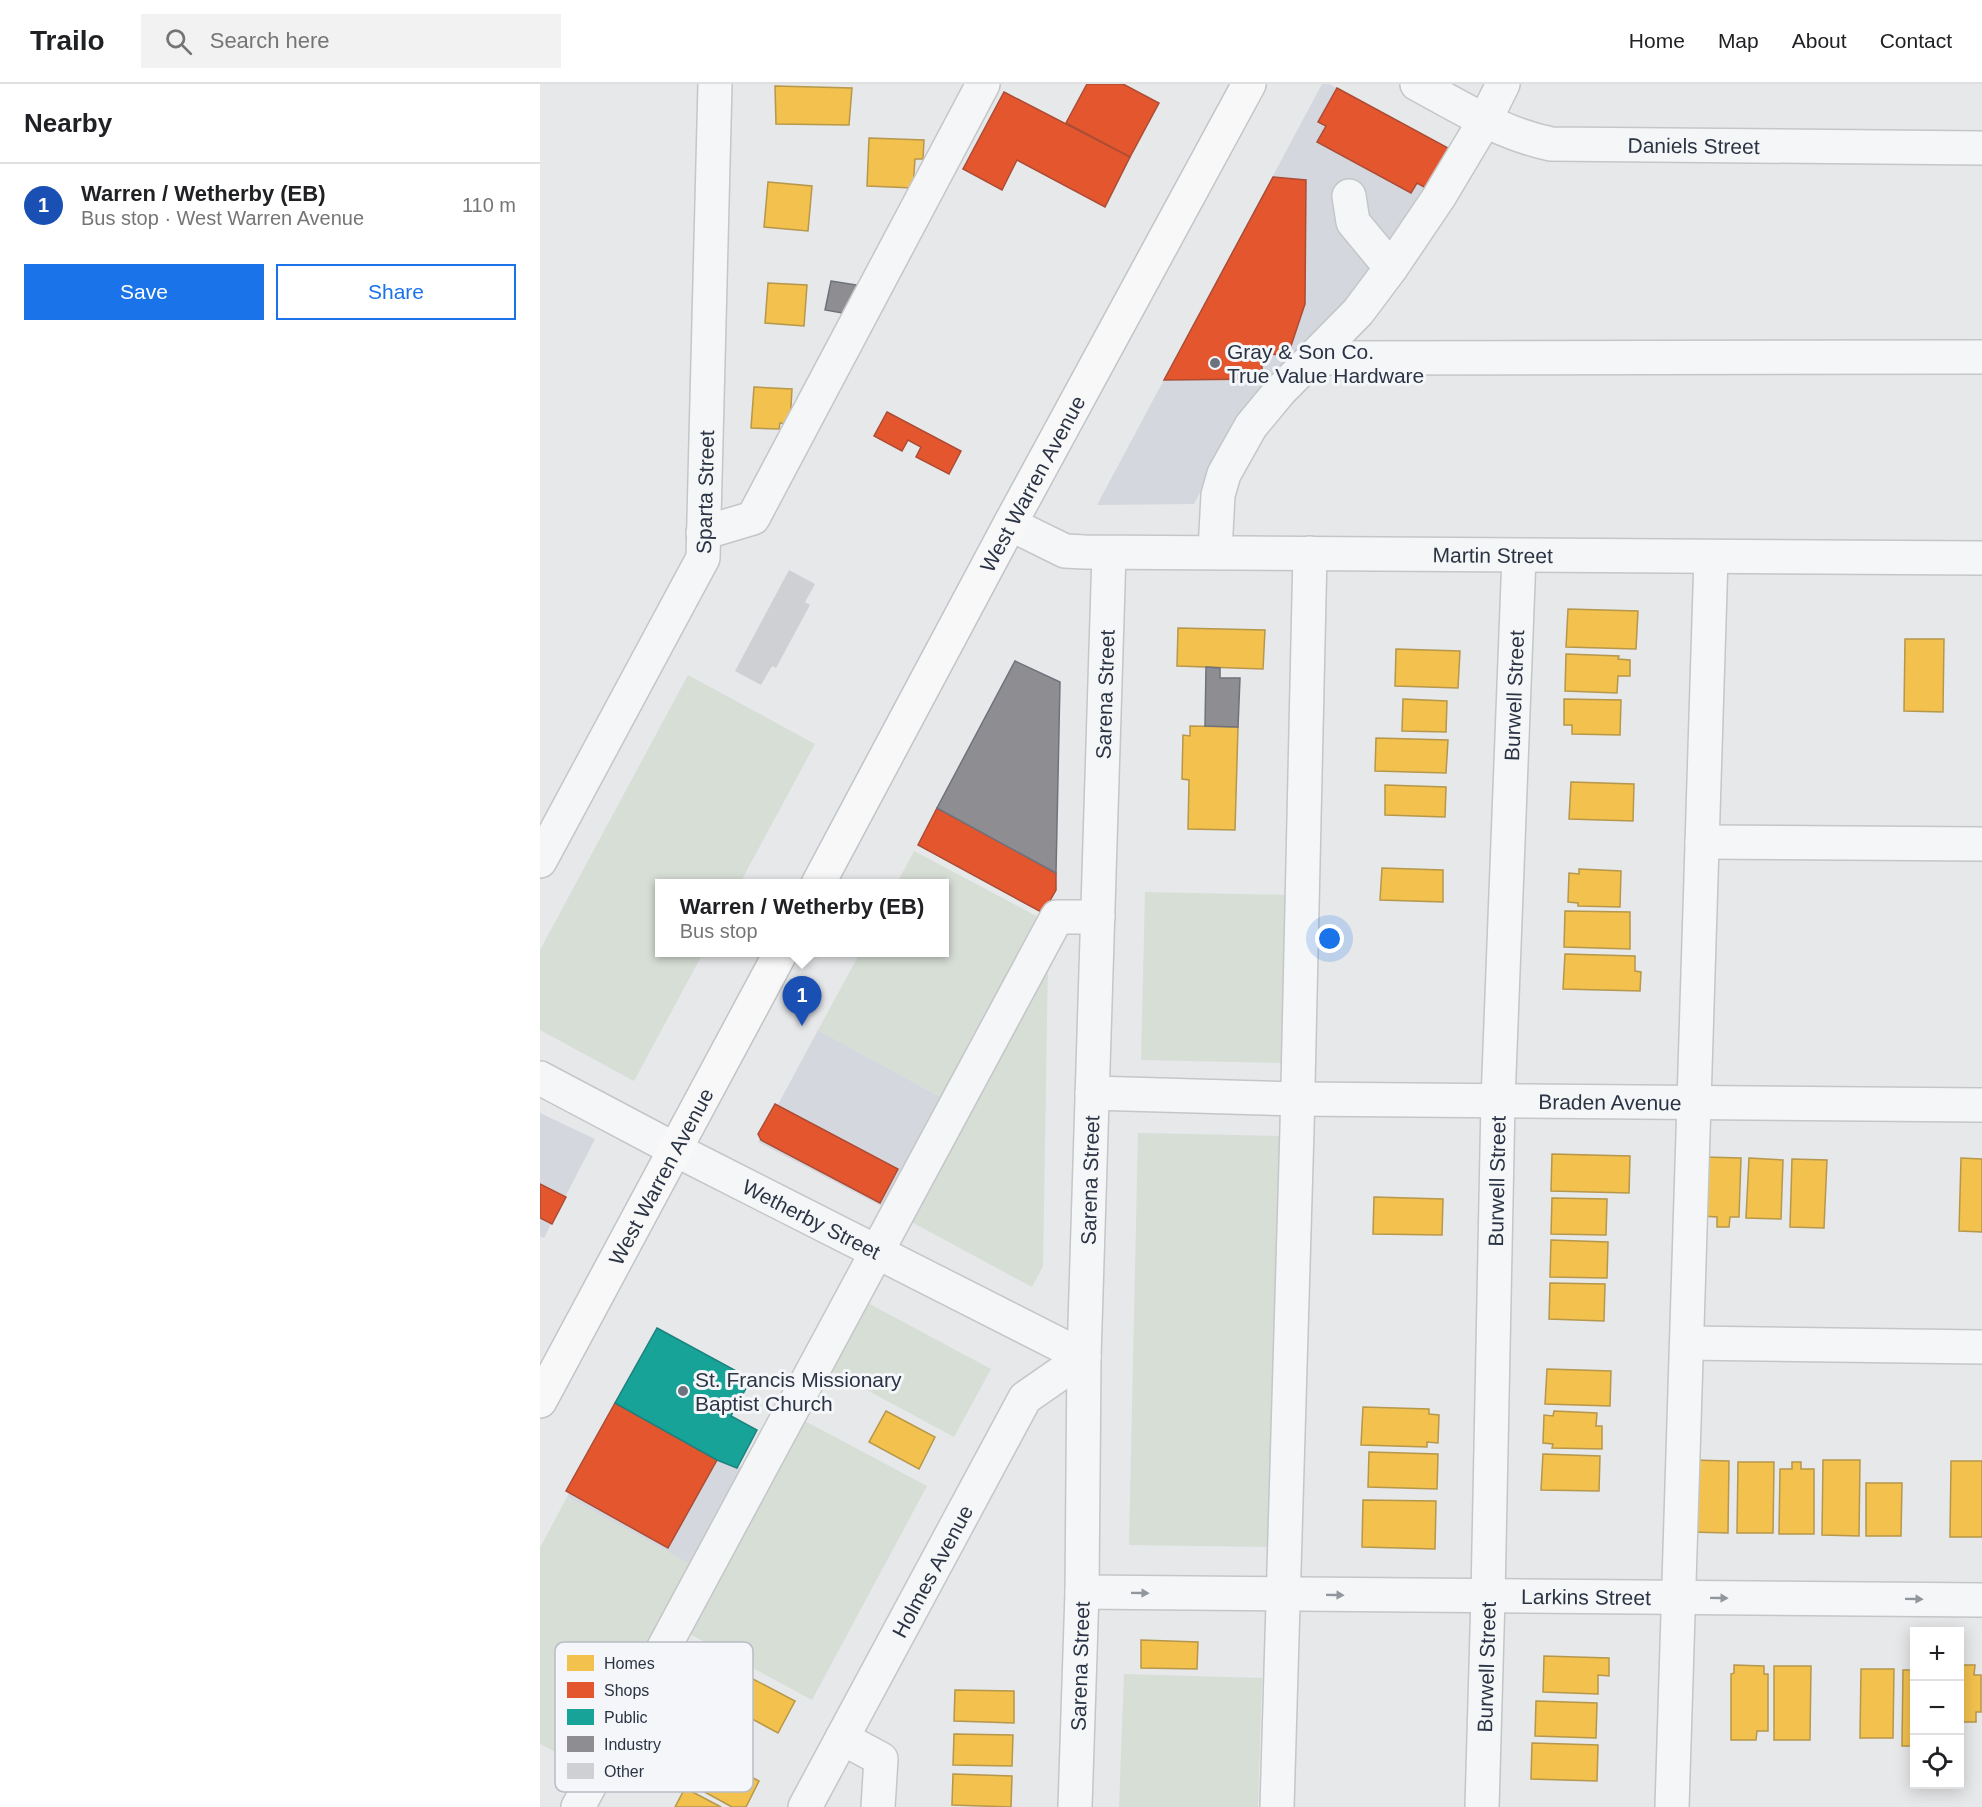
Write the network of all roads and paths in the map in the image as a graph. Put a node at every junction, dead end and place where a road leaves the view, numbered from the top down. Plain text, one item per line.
1 (715, 84) edge
2 (983, 84) edge
3 (1249, 84) edge
4 (1417, 84) edge
5 (1503, 84) edge
6 (1485, 120) junction
7 (1982, 148) edge
8 (1349, 196) dead end
9 (1391, 268) junction
10 (1982, 357) edge
11 (1314, 358) junction
12 (1010, 524) junction
13 (703, 533) junction
14 (1215, 551) junction
15 (1109, 552) junction
16 (1310, 553) junction
17 (1519, 556) junction
18 (1711, 557) junction
19 (1982, 558) edge
20 (1702, 842) junction
21 (1982, 844) edge
22 (540, 861) edge
23 (821, 879) edge
24 (1098, 917) junction
25 (778, 957) edge
26 (540, 1078) edge
27 (1092, 1093) junction
28 (1298, 1099) junction
29 (1498, 1101) junction
30 (1694, 1102) junction
31 (1982, 1105) edge
32 (676, 1150) junction
33 (876, 1251) junction
34 (1687, 1343) junction
35 (1982, 1347) edge
36 (1084, 1357) junction
37 (540, 1401) edge
38 (1082, 1592) junction
39 (1283, 1594) junction
40 (1488, 1596) junction
41 (1679, 1597) junction
42 (1982, 1600) edge
43 (666, 1642) edge
44 (842, 1738) junction
45 (586, 1792) edge
46 (578, 1807) edge
47 (805, 1807) edge
48 (878, 1807) edge
49 (1075, 1807) edge
50 (1277, 1807) edge
51 (1482, 1807) edge
52 (1672, 1807) edge

1 - 13 street, Sparta Street
2 - 13 street
3 - 12 main road, West Warren Avenue
4 - 6 street, Daniels Street
5 - 6 street
6 - 7 street, Daniels Street
6 - 9 street
8 - 9 street
9 - 11 street
10 - 11 street
11 - 14 street
12 - 15 street, Martin Street
12 - 23 main road, West Warren Avenue
13 - 22 street, Sparta Street
14 - 15 street, Martin Street
14 - 16 street, Martin Street
15 - 24 street, Sarena Street
16 - 17 street, Martin Street
16 - 28 street
17 - 18 street, Martin Street
17 - 29 street, Burwell Street
18 - 19 street, Martin Street
18 - 20 street
20 - 21 street
20 - 30 street
24 - 27 street, Sarena Street
24 - 33 street
25 - 32 main road, West Warren Avenue
26 - 32 street, Wetherby Street
27 - 28 street, Braden Avenue
27 - 36 street, Sarena Street
28 - 29 street, Braden Avenue
28 - 39 street
29 - 30 street, Braden Avenue
29 - 40 street, Burwell Street
30 - 31 street, Braden Avenue
30 - 34 street
32 - 33 street, Wetherby Street
32 - 37 main road, West Warren Avenue
33 - 36 street, Wetherby Street
33 - 43 street
34 - 35 street
34 - 41 street
36 - 38 street, Sarena Street
36 - 44 street, Holmes Avenue
38 -> 39 street, Larkins Street
38 - 49 street, Sarena Street
39 -> 40 street, Larkins Street
39 - 50 street
40 - 41 street, Larkins Street
40 - 51 street, Burwell Street
41 -> 42 street, Larkins Street
41 - 52 street
44 - 47 street, Holmes Avenue
44 - 48 street
45 - 46 street

